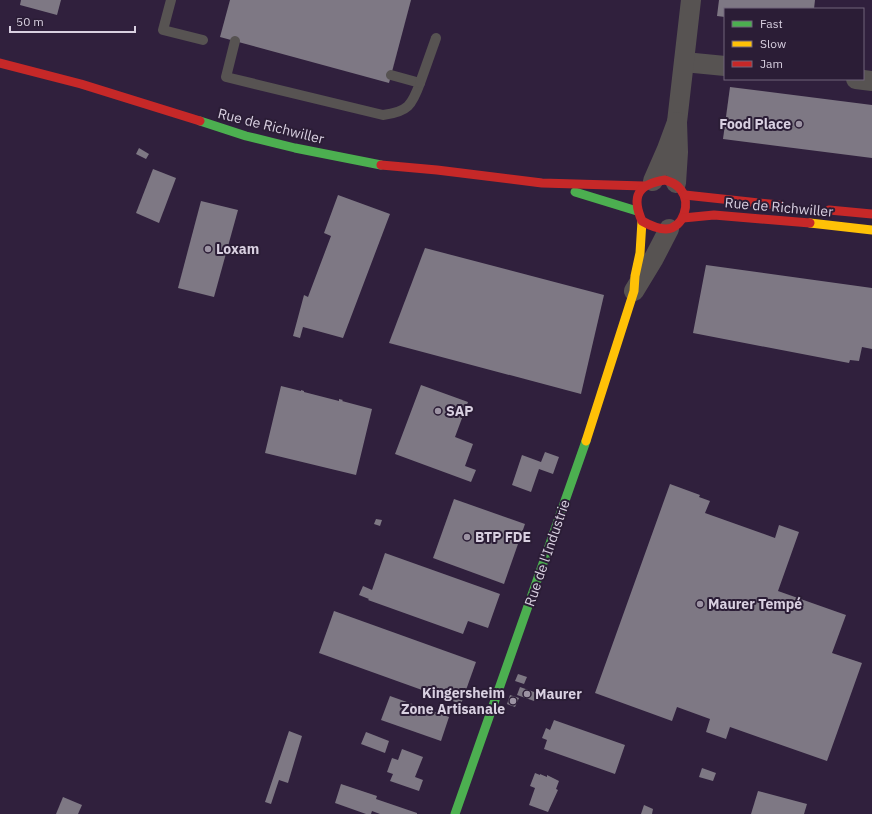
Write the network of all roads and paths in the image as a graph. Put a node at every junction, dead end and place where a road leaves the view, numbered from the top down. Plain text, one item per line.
1 (171, 0) edge
2 (691, 0) edge
3 (436, 38) dead end
4 (203, 40) dead end
5 (235, 41) dead end
6 (684, 62) junction
7 (0, 63) edge
8 (724, 66) edge
9 (391, 75) dead end
10 (420, 83) junction
11 (677, 122) junction
12 (542, 183) junction
13 (648, 183) junction
14 (680, 189) junction
15 (786, 206) dead end
16 (817, 209) dead end
17 (637, 211) junction
18 (872, 214) edge
19 (642, 221) junction
20 (676, 223) junction
21 (872, 230) edge
22 (634, 291) junction
23 (455, 814) edge

1 - 4 lane
2 - 6 street
3 - 10 lane
5 - 10 lane
6 - 8 street
6 - 11 street
7 - 12 main road, Rue de Richwiller
9 - 10 lane
11 - 13 street
11 - 14 street
12 - 13 main road, Rue de Richwiller
12 - 17 main road, Rue de Richwiller
13 - 14 main road
13 - 17 main road
14 - 15 main road, Rue de Richwiller
14 - 20 main road
16 - 18 main road, Rue de Richwiller
17 - 19 main road
19 - 20 main road
19 - 22 main road, Rue de l'Industrie
20 - 21 main road, Rue de Richwiller
20 - 22 street, Rue de l'Industrie
22 - 23 main road, Rue de l'Industrie

